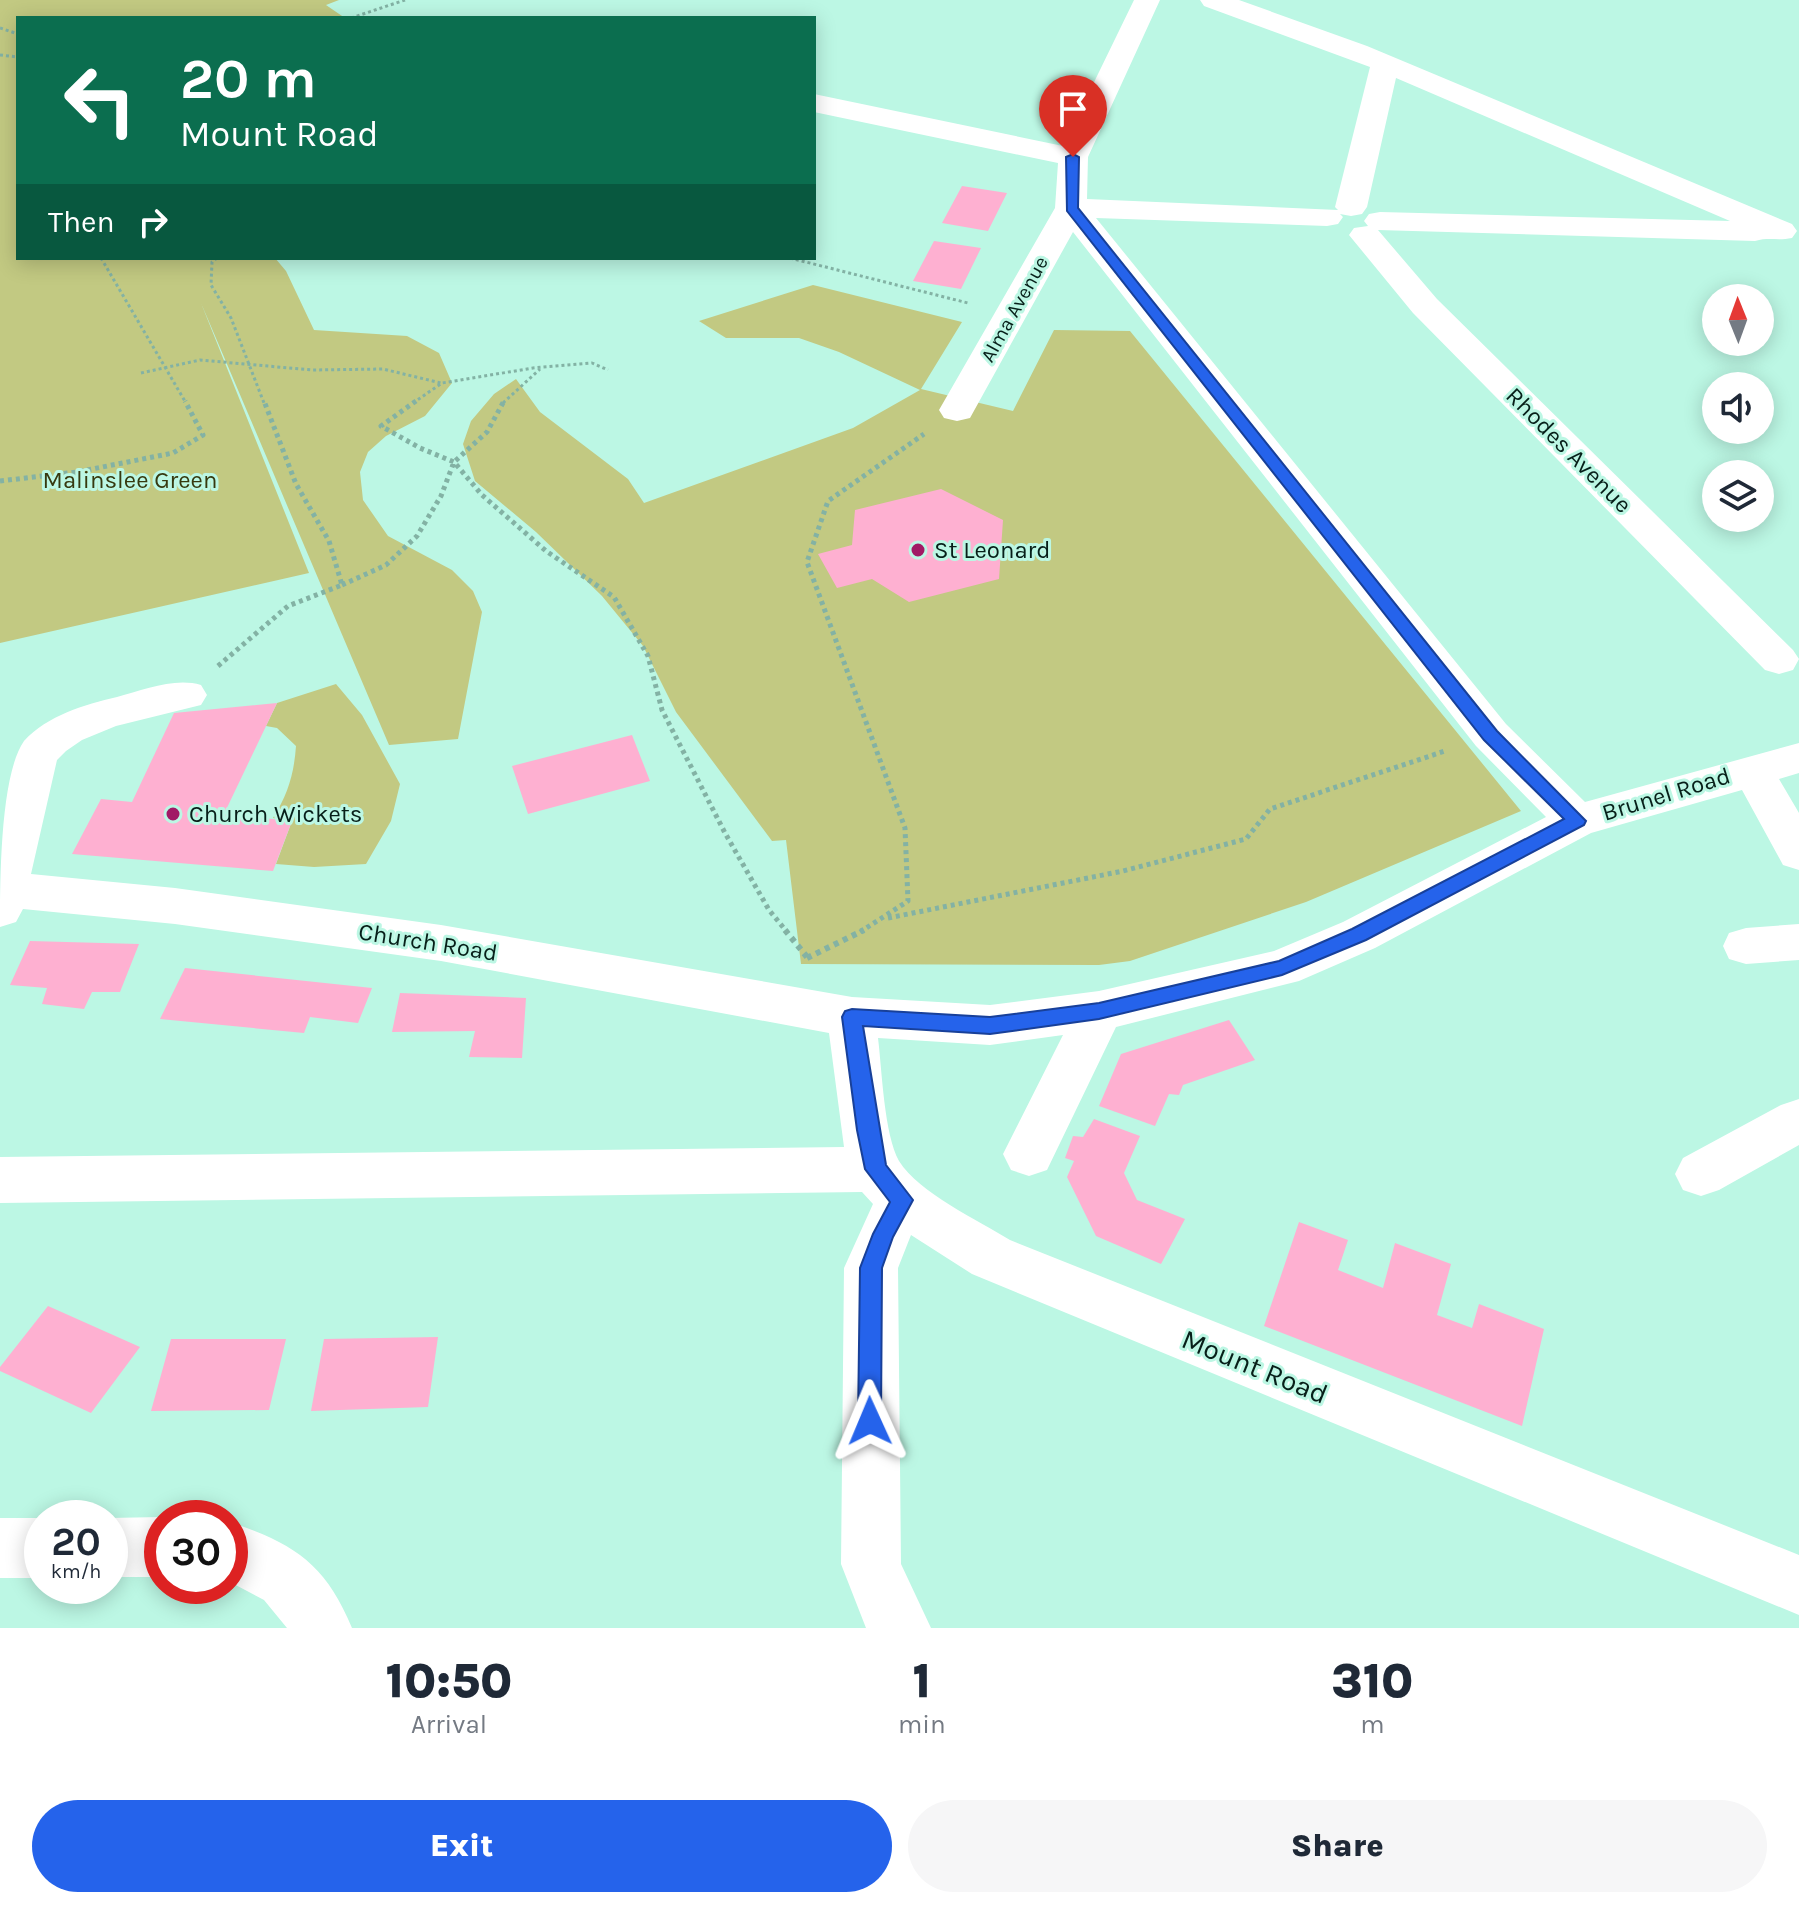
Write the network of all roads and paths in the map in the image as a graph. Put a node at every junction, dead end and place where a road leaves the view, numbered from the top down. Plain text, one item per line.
1 (405, 0) edge
2 (1147, 0) edge
3 (1213, 0) edge
4 (357, 16) edge
5 (1385, 64) junction
6 (816, 103) edge
7 (1073, 157) junction
8 (1071, 208) junction
9 (1356, 220) junction
10 (102, 260) edge
11 (214, 260) edge
12 (798, 260) edge
13 (1011, 314) junction
14 (167, 367) junction
15 (248, 367) junction
16 (542, 368) junction
17 (608, 370) dead end
18 (141, 373) dead end
19 (442, 383) junction
20 (957, 410) joint
21 (454, 462) junction
22 (0, 481) edge
23 (342, 585) junction
24 (1779, 660) dead end
25 (186, 695) joint
26 (1491, 735) junction
27 (1799, 758) edge
28 (1752, 769) junction
29 (1577, 821) junction
30 (1799, 853) edge
31 (2, 896) edge
32 (883, 919) junction
33 (1799, 942) edge
34 (1746, 946) dead end
35 (807, 957) junction
36 (799, 961) dead end
37 (1099, 1011) junction
38 (852, 1017) junction
39 (1799, 1120) edge
40 (1029, 1154) dead end
41 (1701, 1174) dead end
42 (0, 1180) edge
43 (889, 1185) junction
44 (0, 1548) edge
45 (24, 1548) edge
46 (248, 1558) edge
47 (1799, 1585) edge
48 (321, 1628) edge
49 (900, 1628) edge

1 - 4 path
2 - 7 street, Alma Avenue
3 - 5 street
5 - 9 street
5 - 9 street
6 - 7 street
7 - 8 street, Alma Avenue
8 - 9 street
8 - 13 street, Alma Avenue
8 - 26 street
9 - 24 street, Rhodes Avenue
10 - 14 path
11 - 15 path
12 - 13 path
13 - 20 street, Alma Avenue
14 - 15 path
14 - 18 path
14 - 22 path
15 - 19 path
15 - 23 path
16 - 17 path
16 - 19 path
16 - 21 path
19 - 21 path
20 - 32 path
21 - 23 path
21 - 35 path
23 - 25 path
25 - 31 street
26 - 29 street
26 - 32 path
27 - 28 street, Brunel Road
28 - 29 street, Brunel Road
28 - 30 street
29 - 37 street, Brunel Road
31 - 38 street, Church Road
32 - 35 path
33 - 34 street
35 - 36 path
37 - 38 street, Brunel Road
37 - 40 street
38 - 43 street
39 - 41 street
42 - 43 street
43 - 47 street, Mount Road
43 - 49 street
44 - 45 street
46 - 48 street

